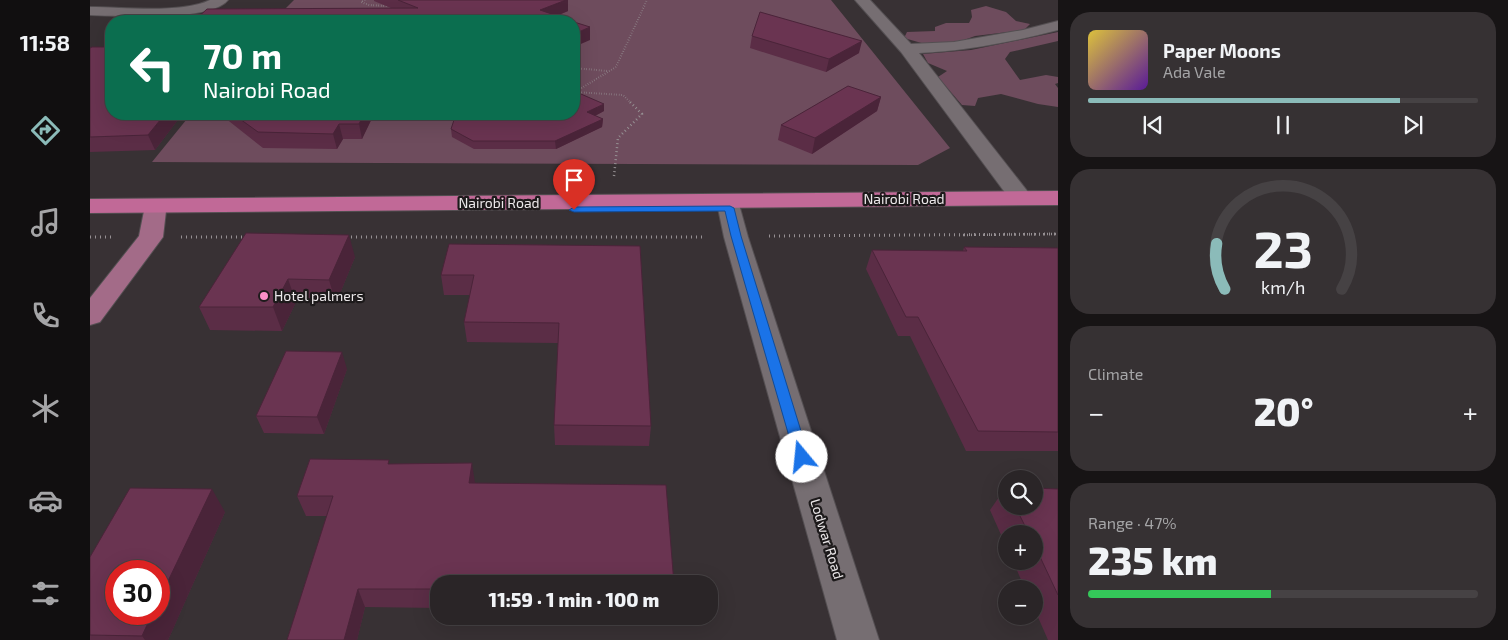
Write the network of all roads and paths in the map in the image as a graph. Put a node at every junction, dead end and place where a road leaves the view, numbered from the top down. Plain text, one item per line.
1 (222, 0) edge
2 (365, 0) edge
3 (647, 0) edge
4 (862, 0) edge
5 (388, 6) edge
6 (90, 11) edge
7 (1058, 25) edge
8 (907, 49) junction
9 (580, 69) edge
10 (609, 72) junction
11 (580, 89) edge
12 (580, 92) edge
13 (614, 177) dead end
14 (1020, 198) junction
15 (1058, 198) edge
16 (1058, 205) edge
17 (90, 208) edge
18 (155, 211) junction
19 (733, 222) junction
20 (1058, 234) edge
21 (254, 236) edge
22 (342, 236) edge
23 (90, 237) edge
24 (151, 237) junction
25 (90, 316) edge
26 (858, 640) edge

1 - 6 street
2 - 5 path
3 - 10 path
4 - 8 street
7 - 8 street
8 - 14 street
9 - 10 path
10 - 11 path
12 - 13 path
14 - 15 highway, Nairobi Road
14 - 17 highway, Nairobi Road
16 - 19 highway, Nairobi Road
17 - 18 highway, Nairobi Road
18 - 19 highway, Nairobi Road
18 - 24 main road
19 - 20 path
19 - 22 path
19 - 26 street, Lodwar Road
21 - 24 path
23 - 24 path
24 - 25 main road

